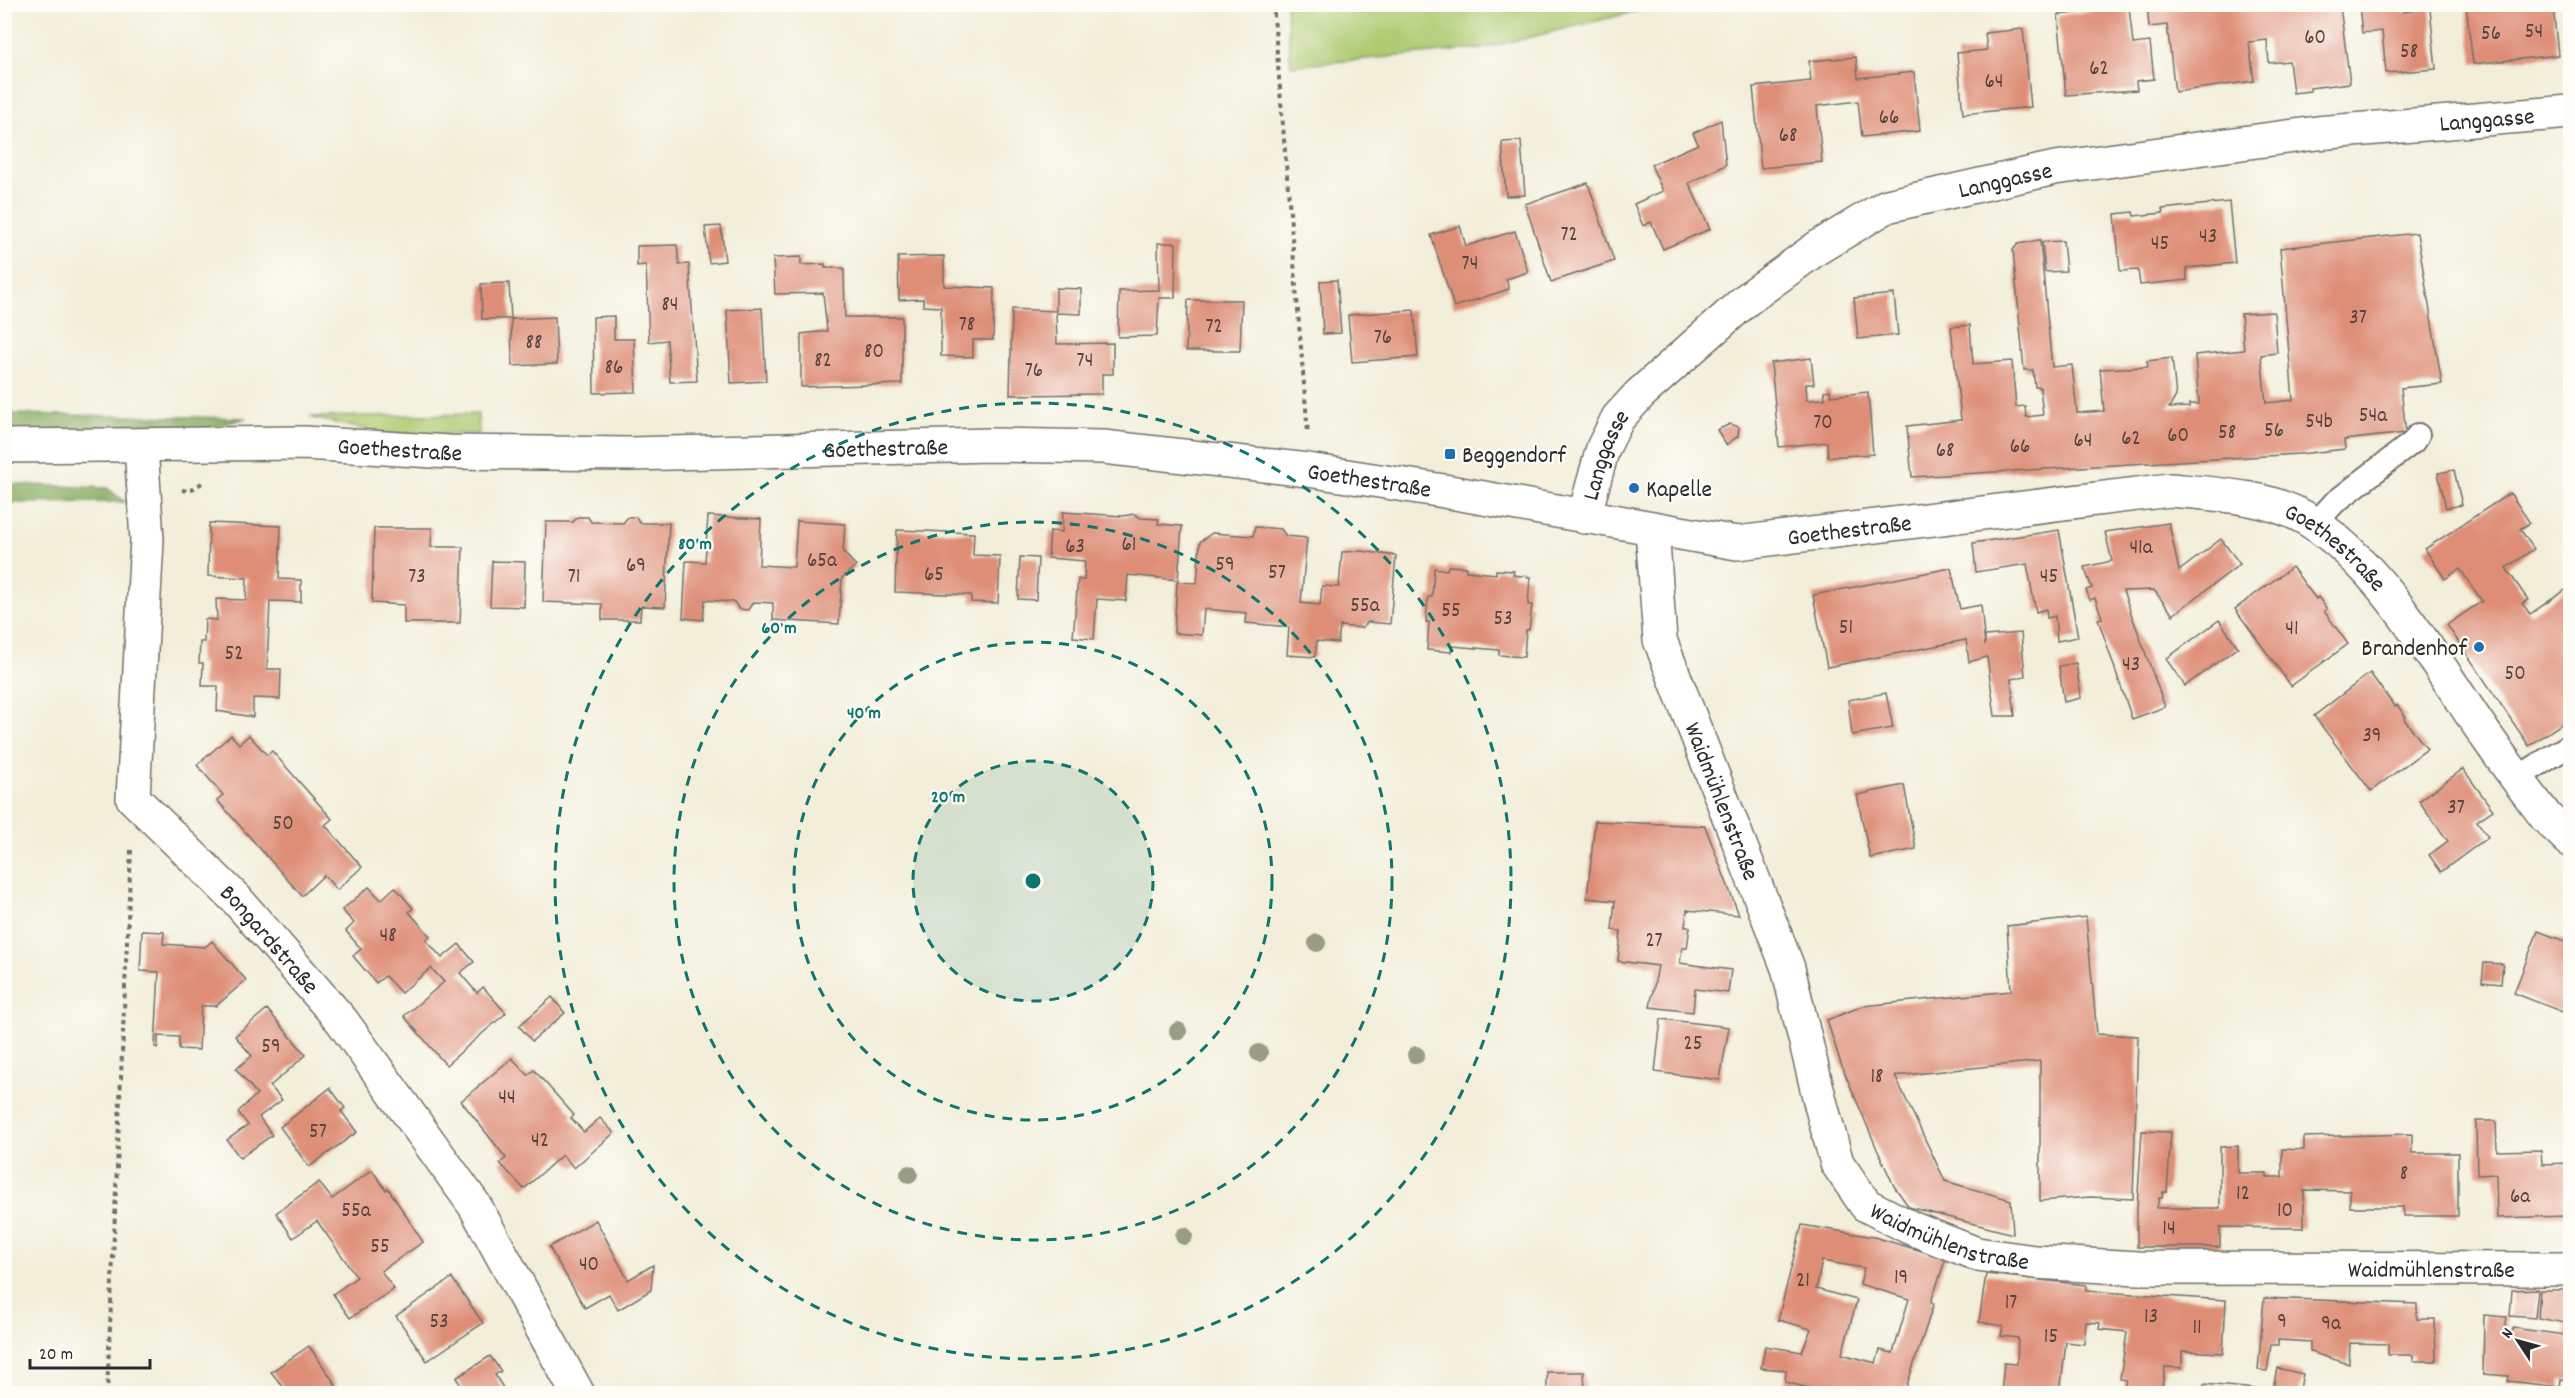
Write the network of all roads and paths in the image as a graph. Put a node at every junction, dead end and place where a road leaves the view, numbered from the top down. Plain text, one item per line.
1 (1273, 4) edge
2 (2571, 112) edge
3 (2418, 435) dead end
4 (141, 445) junction
5 (4, 446) edge
6 (1308, 470) junction
7 (1584, 517) junction
8 (2314, 525) junction
9 (1652, 529) junction
10 (2571, 745) edge
11 (2517, 778) junction
12 (133, 798) junction
13 (2571, 840) edge
14 (2571, 1269) edge
15 (107, 1394) edge
16 (578, 1394) edge

1 - 6 path
2 - 7 street, Langgasse
3 - 8 lane
4 - 5 street, Goethestraße
4 - 6 street, Goethestraße
4 - 12 street
6 - 7 street, Goethestraße
7 - 9 street, Goethestraße
8 - 9 street, Goethestraße
8 - 11 street, Goethestraße
9 - 14 street, Waidmühlenstraße
10 - 11 lane
11 - 13 street, Goethestraße
12 - 15 path
12 - 16 street, Bongardstraße

